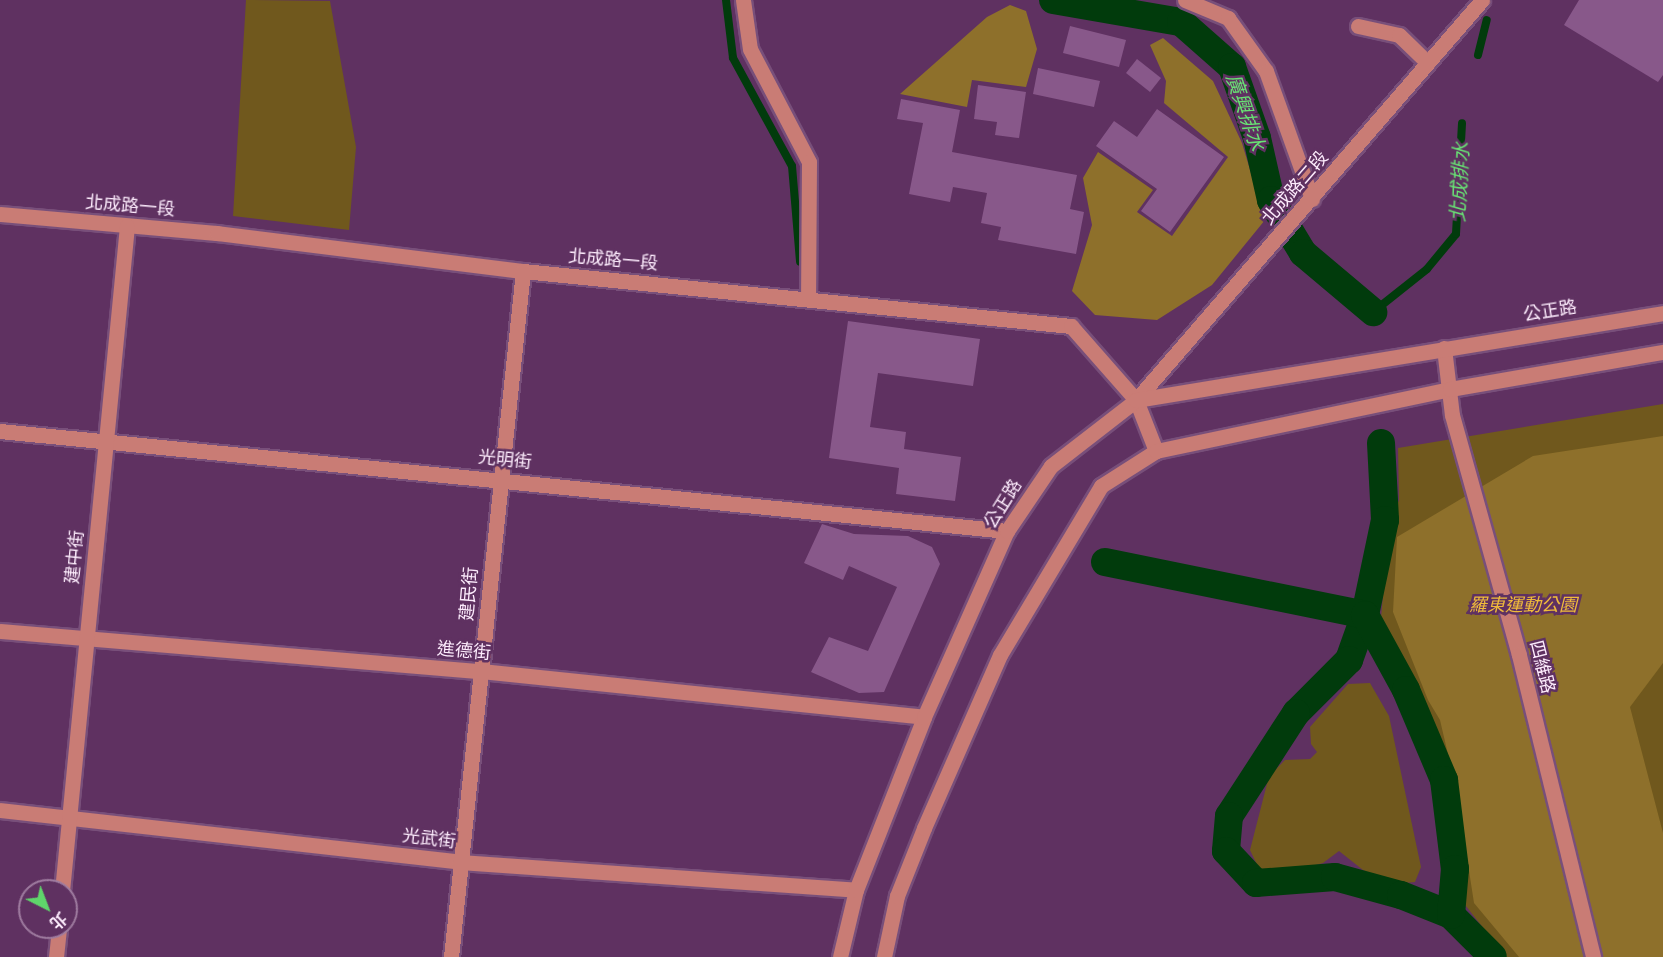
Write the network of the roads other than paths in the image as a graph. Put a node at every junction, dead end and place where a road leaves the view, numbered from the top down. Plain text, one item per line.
1 (743, 0) edge
2 (1185, 0) edge
3 (1482, 0) edge
4 (1358, 26) dead end
5 (1428, 63) junction
6 (1312, 200) junction
7 (0, 214) edge
8 (127, 226) junction
9 (523, 271) junction
10 (808, 297) junction
11 (1663, 313) edge
12 (1444, 348) junction
13 (1663, 352) edge
14 (1450, 389) junction
15 (1136, 400) junction
16 (0, 431) edge
17 (106, 443) junction
18 (1156, 451) junction
19 (499, 479) junction
20 (1007, 531) junction
21 (0, 631) edge
22 (87, 640) junction
23 (481, 671) junction
24 (924, 717) junction
25 (0, 810) edge
26 (70, 816) junction
27 (460, 862) junction
28 (64, 879) edge
29 (856, 890) junction
30 (58, 939) edge
31 (56, 957) edge
32 (451, 957) edge
33 (840, 957) edge
34 (884, 957) edge
35 (1593, 957) edge

1 - 10 street
2 - 6 street
3 - 5 street, 北成路二段
4 - 5 street
5 - 6 street, 北成路二段
6 - 15 street, 北成路二段
7 - 8 street, 北成路一段
8 - 9 street, 北成路一段
8 - 17 street, 建中街
9 - 10 street, 北成路一段
9 - 19 street, 建民街
10 - 15 street, 北成路一段
11 - 12 street, 公正路
12 - 14 street
12 - 15 street, 公正路
13 - 14 street
14 - 18 street
14 - 35 street, 四維路
15 - 18 street, 北成路一段
15 - 20 street, 公正路
16 - 17 street, 光明街
17 - 19 street, 光明街
17 - 22 street, 建中街
18 - 34 street
19 - 20 street, 光明街
19 - 23 street, 建民街
20 - 24 street, 公正路
21 - 22 street, 進德街
22 - 23 street, 進德街
22 - 26 street, 建中街
23 - 24 street, 進德街
23 - 27 street, 建民街
24 - 29 street, 公正路
25 - 26 street, 光武街
26 - 27 street, 光武街
26 - 28 street, 建中街
27 - 29 street, 光武街
27 - 32 street, 建民街
29 - 33 street, 公正路
30 - 31 street

